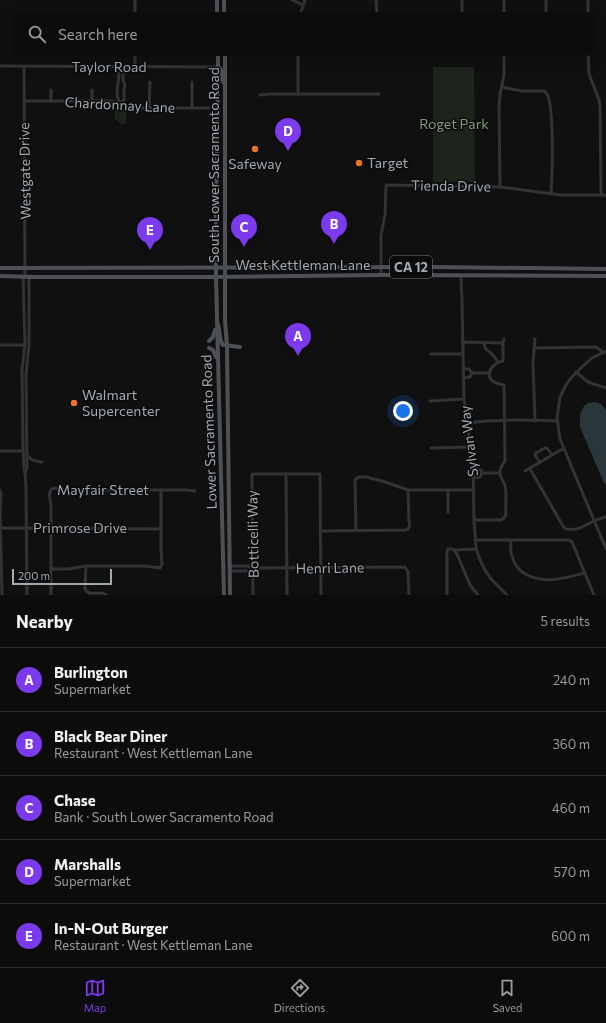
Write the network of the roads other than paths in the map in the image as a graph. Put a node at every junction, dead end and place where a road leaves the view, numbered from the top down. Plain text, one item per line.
1 (135, 0) edge
2 (217, 0) edge
3 (224, 0) edge
4 (292, 0) edge
5 (305, 0) edge
6 (376, 0) edge
7 (462, 0) edge
8 (504, 0) edge
9 (546, 0) edge
10 (588, 0) edge
11 (303, 5) junction
12 (135, 12) edge
13 (217, 12) edge
14 (224, 12) edge
15 (301, 12) edge
16 (377, 12) edge
17 (462, 12) edge
18 (504, 12) edge
19 (546, 12) edge
20 (588, 12) edge
21 (135, 56) edge
22 (218, 56) edge
23 (225, 56) edge
24 (298, 56) edge
25 (504, 56) edge
26 (588, 56) edge
27 (0, 66) edge
28 (24, 66) junction
29 (135, 67) junction
30 (218, 67) junction
31 (121, 69) junction
32 (150, 82) dead end
33 (192, 82) dead end
34 (225, 85) junction
35 (502, 87) junction
36 (51, 90) dead end
37 (92, 90) dead end
38 (118, 90) junction
39 (124, 90) junction
40 (298, 94) junction
41 (379, 94) dead end
42 (260, 95) dead end
43 (24, 101) junction
44 (51, 101) junction
45 (92, 101) junction
46 (120, 103) junction
47 (149, 108) junction
48 (192, 108) junction
49 (209, 108) dead end
50 (500, 187) junction
51 (551, 194) junction
52 (602, 195) junction
53 (606, 195) edge
54 (381, 267) junction
55 (0, 268) edge
56 (25, 268) junction
57 (216, 268) junction
58 (225, 268) junction
59 (606, 269) edge
60 (381, 275) junction
61 (0, 276) edge
62 (26, 276) junction
63 (461, 276) junction
64 (606, 276) edge
65 (216, 277) junction
66 (225, 277) junction
67 (216, 320) junction
68 (504, 339) dead end
69 (535, 339) dead end
70 (209, 342) dead end
71 (462, 342) junction
72 (484, 342) junction
73 (503, 343) junction
74 (0, 345) edge
75 (24, 345) junction
76 (29, 345) junction
77 (227, 346) junction
78 (240, 346) dead end
79 (209, 348) dead end
80 (534, 348) junction
81 (605, 352) edge
82 (431, 354) dead end
83 (462, 354) junction
84 (498, 362) junction
85 (217, 364) junction
86 (463, 369) junction
87 (576, 372) junction
88 (472, 373) junction
89 (490, 374) junction
90 (463, 378) junction
91 (212, 388) dead end
92 (218, 388) junction
93 (606, 388) edge
94 (464, 399) junction
95 (430, 401) dead end
96 (504, 420) junction
97 (536, 420) junction
98 (557, 421) junction
99 (467, 423) junction
100 (471, 447) junction
101 (431, 448) dead end
102 (564, 448) junction
103 (0, 451) edge
104 (25, 452) junction
105 (552, 455) junction
106 (540, 463) junction
107 (27, 468) junction
108 (530, 468) junction
109 (473, 469) junction
110 (525, 471) dead end
111 (26, 473) junction
112 (482, 473) junction
113 (499, 473) junction
114 (286, 474) junction
115 (473, 478) junction
116 (0, 490) edge
117 (161, 490) junction
118 (408, 490) junction
119 (448, 490) junction
120 (474, 490) junction
121 (195, 491) dead end
122 (448, 512) dead end
123 (606, 517) edge
124 (474, 520) junction
125 (595, 521) junction
126 (0, 528) edge
127 (26, 528) junction
128 (51, 528) junction
129 (161, 528) junction
130 (356, 530) junction
131 (321, 531) junction
132 (475, 540) junction
133 (511, 540) junction
134 (476, 549) junction
135 (606, 549) edge
136 (454, 550) junction
137 (86, 566) junction
138 (230, 566) junction
139 (253, 568) junction
140 (287, 568) junction
141 (321, 568) junction
142 (51, 569) junction
143 (230, 572) junction
144 (585, 573) junction
145 (1, 574) edge
146 (2, 595) edge
147 (27, 595) edge
148 (51, 595) edge
149 (107, 595) edge
150 (224, 595) edge
151 (230, 595) edge
152 (253, 595) edge
153 (287, 595) edge
154 (321, 595) edge
155 (409, 595) edge
156 (447, 595) edge
157 (478, 595) edge
158 (507, 595) edge
159 (594, 595) edge

1 - 12 street
2 - 13 main road
3 - 14 main road
4 - 11 street
5 - 11 street
6 - 16 street
7 - 17 street
8 - 18 street
9 - 19 street
10 - 20 street
11 - 15 street
21 - 29 street
22 - 30 main road, South Lower Sacramento Road
23 - 34 main road, South Lower Sacramento Road
24 - 40 street
25 - 35 street
26 - 52 street
27 - 28 street, Taylor Road
28 - 31 street, Taylor Road
28 - 43 street, Westgate Drive
29 - 30 street, Taylor Road
29 - 31 street, Taylor Road
30 - 34 main road
30 - 57 main road, South Lower Sacramento Road
31 - 38 street
31 - 39 street
32 - 47 street
33 - 48 street
34 - 58 main road, South Lower Sacramento Road
35 - 50 street
35 - 51 street
36 - 44 street
37 - 45 street
38 - 39 street
38 - 46 street
39 - 46 street
40 - 41 street
40 - 42 street
43 - 44 street, Chardonnay Lane
43 - 56 street, Westgate Drive
44 - 45 street, Chardonnay Lane
45 - 46 street, Chardonnay Lane
46 - 47 street, Chardonnay Lane
47 - 48 street, Chardonnay Lane
48 - 49 street, Chardonnay Lane
50 - 51 street, Tienda Drive
50 - 54 street, Tienda Drive
51 - 52 street, Tienda Drive
52 - 53 street, Tienda Drive
54 - 58 main road, West Kettleman Lane / CA 12
54 - 59 main road, West Kettleman Lane / CA 12
54 - 60 street, Tienda Drive
55 - 56 main road, West Kettleman Lane / CA 12
56 - 57 main road, West Kettleman Lane / CA 12
56 - 62 street, Westgate Drive
57 - 58 main road, West Kettleman Lane / CA 12
57 - 65 main road, Lower Sacramento Road
58 - 66 main road, South Lower Sacramento Road
60 - 63 main road, West Kettleman Lane / CA 12
60 - 66 main road, West Kettleman Lane / CA 12
61 - 62 main road, West Kettleman Lane / CA 12
62 - 65 main road, West Kettleman Lane / CA 12
62 - 75 street
62 - 76 street
63 - 64 main road, West Kettleman Lane / CA 12
63 - 71 street, Sylvan Way
65 - 66 main road, West Kettleman Lane / CA 12
65 - 67 main road, Lower Sacramento Road
66 - 77 main road, Lower Sacramento Road
67 - 70 main road
67 - 77 main road
67 - 85 main road, Lower Sacramento Road
68 - 73 street
69 - 80 street
71 - 72 street
71 - 83 street, Sylvan Way
72 - 73 street
72 - 84 street
73 - 84 street
74 - 75 street
75 - 76 street
75 - 104 street
76 - 104 street
77 - 78 main road
77 - 138 main road, Lower Sacramento Road
79 - 85 main road
80 - 81 street
80 - 97 street
81 - 87 street
82 - 83 street
83 - 86 street, Sylvan Way
84 - 89 street
85 - 92 main road, Lower Sacramento Road
86 - 88 street
86 - 90 street, Sylvan Way
87 - 93 street
87 - 98 street
88 - 89 street
88 - 90 street
89 - 96 street
90 - 94 street, Sylvan Way
91 - 92 main road
92 - 150 main road, Lower Sacramento Road
94 - 95 street
94 - 99 street, Sylvan Way
96 - 97 street
96 - 99 street
96 - 113 street
97 - 98 street
98 - 102 street
99 - 100 street, Sylvan Way
100 - 101 street
100 - 109 street, Sylvan Way
102 - 105 street
102 - 125 street
103 - 104 street
104 - 107 street
104 - 107 street
104 - 111 street
105 - 106 street
105 - 106 street
106 - 108 street
107 - 111 street
108 - 110 street
108 - 125 street
109 - 112 street
109 - 115 street, Sylvan Way
111 - 127 street
112 - 113 street
112 - 115 street
113 - 124 street
114 - 131 street
114 - 139 street, Botticelli Way
114 - 140 street
115 - 120 street, Sylvan Way
116 - 126 street
117 - 121 street, Mayfair Street
117 - 128 street, Mayfair Street
117 - 129 street
118 - 119 street
118 - 130 street
118 - 130 street
119 - 120 street
119 - 122 street
120 - 124 street, Sylvan Way
123 - 125 street
124 - 132 street, Sylvan Way
125 - 135 street
126 - 127 street, Primrose Drive
126 - 145 street
127 - 128 street, Primrose Drive
127 - 147 street
128 - 129 street, Primrose Drive
128 - 142 street, Mayfair Street
129 - 137 street
130 - 131 street
131 - 141 street
132 - 133 street
132 - 134 street, Sylvan Way
133 - 144 street
133 - 144 street
134 - 136 street
134 - 158 street, Sylvan Way
136 - 156 street
136 - 157 street
137 - 142 street
137 - 149 street
138 - 139 street, Henri Lane
138 - 143 main road, Lower Sacramento Road
139 - 140 street, Henri Lane
139 - 143 street, Henri Lane
139 - 152 street, Botticelli Way
140 - 141 street, Henri Lane
140 - 153 street
141 - 154 street
141 - 155 street, Henri Lane
142 - 148 street, Mayfair Street
143 - 151 main road, Lower Sacramento Road
144 - 159 street
145 - 146 street

